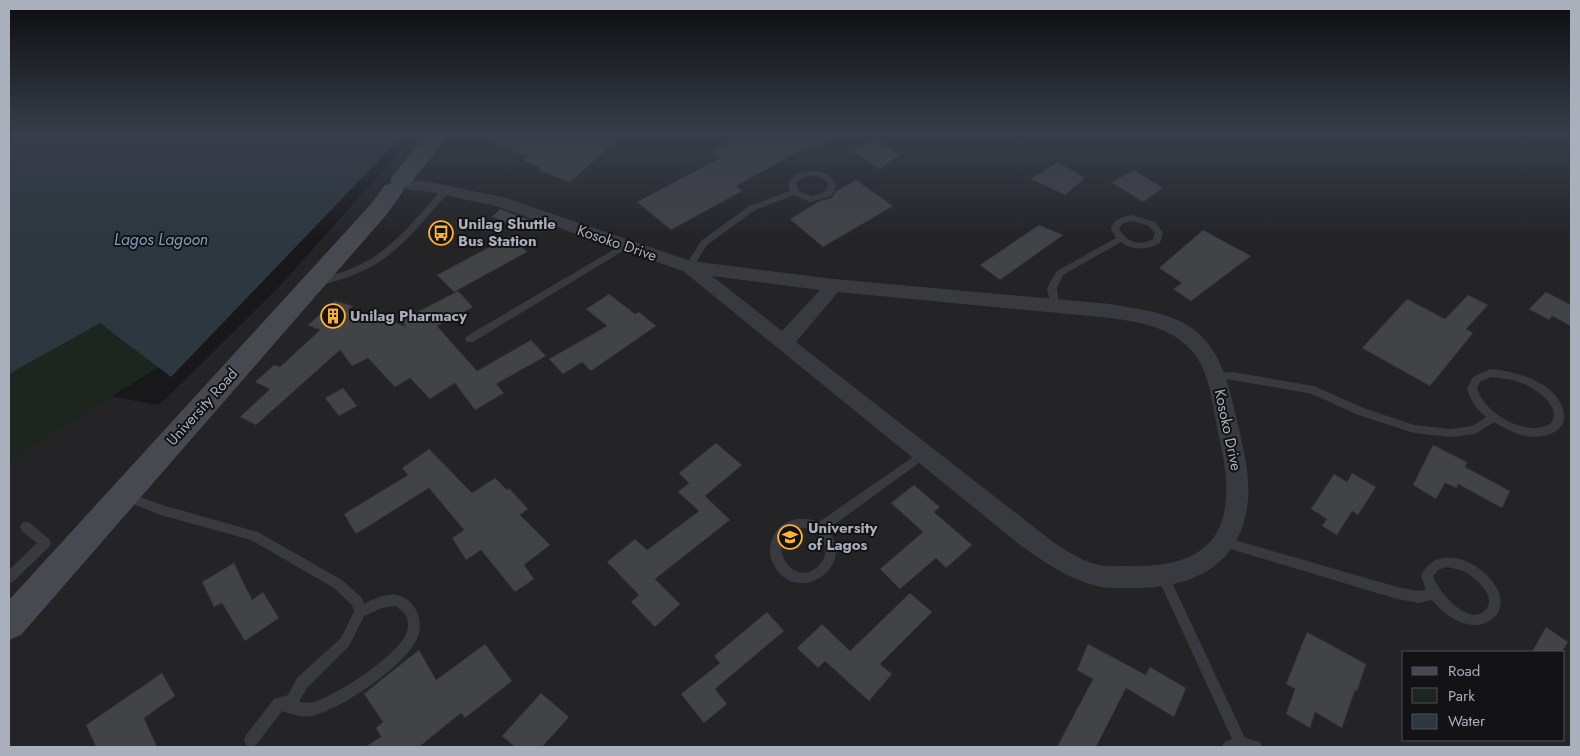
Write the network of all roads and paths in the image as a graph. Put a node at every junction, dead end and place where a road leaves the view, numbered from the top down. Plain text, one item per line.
1 (400, 170) edge
2 (405, 170) edge
3 (392, 184) junction
4 (446, 190) junction
5 (794, 192) junction
6 (1120, 239) junction
7 (624, 246) junction
8 (689, 267) junction
9 (311, 285) junction
10 (834, 285) junction
11 (1054, 306) junction
12 (470, 340) dead end
13 (784, 342) junction
14 (1216, 376) junction
15 (1492, 418) junction
16 (923, 454) junction
17 (123, 496) junction
18 (26, 528) dead end
19 (820, 528) junction
20 (1224, 542) junction
21 (1163, 576) junction
22 (9, 578) edge
23 (1434, 594) junction
24 (9, 599) edge
25 (360, 612) junction
26 (9, 624) edge
27 (279, 704) junction
28 (251, 740) dead end
29 (1235, 746) edge
30 (1255, 747) edge

1 - 3 main road, University Road
2 - 3 main road, University Road
3 - 4 street, Kosoko Drive
3 - 9 main road, University Road
3 - 24 main road, University Road
4 - 7 street, Kosoko Drive
4 - 9 lane
5 - 5 lane
5 - 8 lane
6 - 6 lane
6 - 11 lane
7 - 8 street, Kosoko Drive
7 - 12 lane
8 - 10 street, Kosoko Drive
8 - 13 street, Kosoko Drive
9 - 17 main road, University Road
10 - 11 street, Kosoko Drive
10 - 13 street
11 - 14 street, Kosoko Drive
13 - 16 street, Kosoko Drive
14 - 15 lane
14 - 20 street, Kosoko Drive
15 - 15 lane
16 - 19 lane
16 - 21 street, Kosoko Drive
17 - 25 lane
17 - 26 main road, University Road
18 - 22 lane
19 - 19 lane
20 - 21 street, Kosoko Drive
20 - 23 lane
21 - 29 lane
23 - 23 lane
25 - 27 lane
25 - 27 lane
27 - 28 lane
29 - 30 lane

